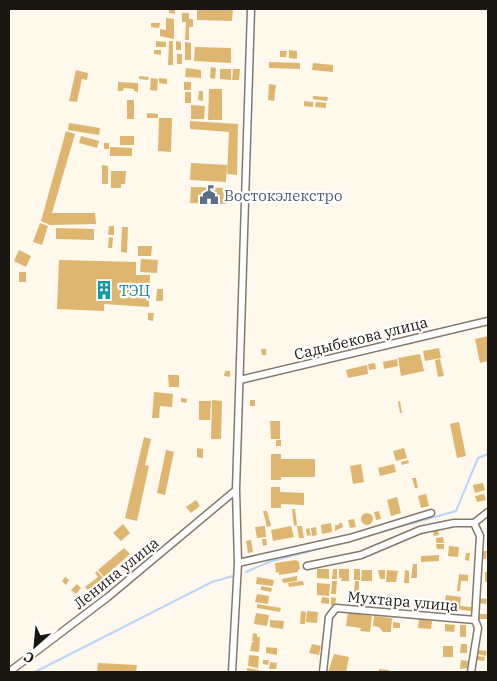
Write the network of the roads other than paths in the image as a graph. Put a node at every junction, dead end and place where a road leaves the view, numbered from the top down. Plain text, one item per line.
1 (251, 9) edge
2 (488, 321) edge
3 (240, 380) junction
4 (236, 490) junction
5 (488, 512) edge
6 (432, 514) dead end
7 (474, 523) junction
8 (238, 563) junction
9 (306, 566) dead end
10 (475, 620) junction
11 (9, 672) edge
12 (232, 672) edge
13 (323, 672) edge
14 (471, 672) edge

1 - 3 street
2 - 3 street, Садыбекова улица
3 - 4 street
4 - 8 street
4 - 11 street, Ленина улица
5 - 7 street
6 - 8 street
7 - 9 street
7 - 10 street
8 - 12 street
10 - 13 street, Мухтара улица
10 - 14 street

